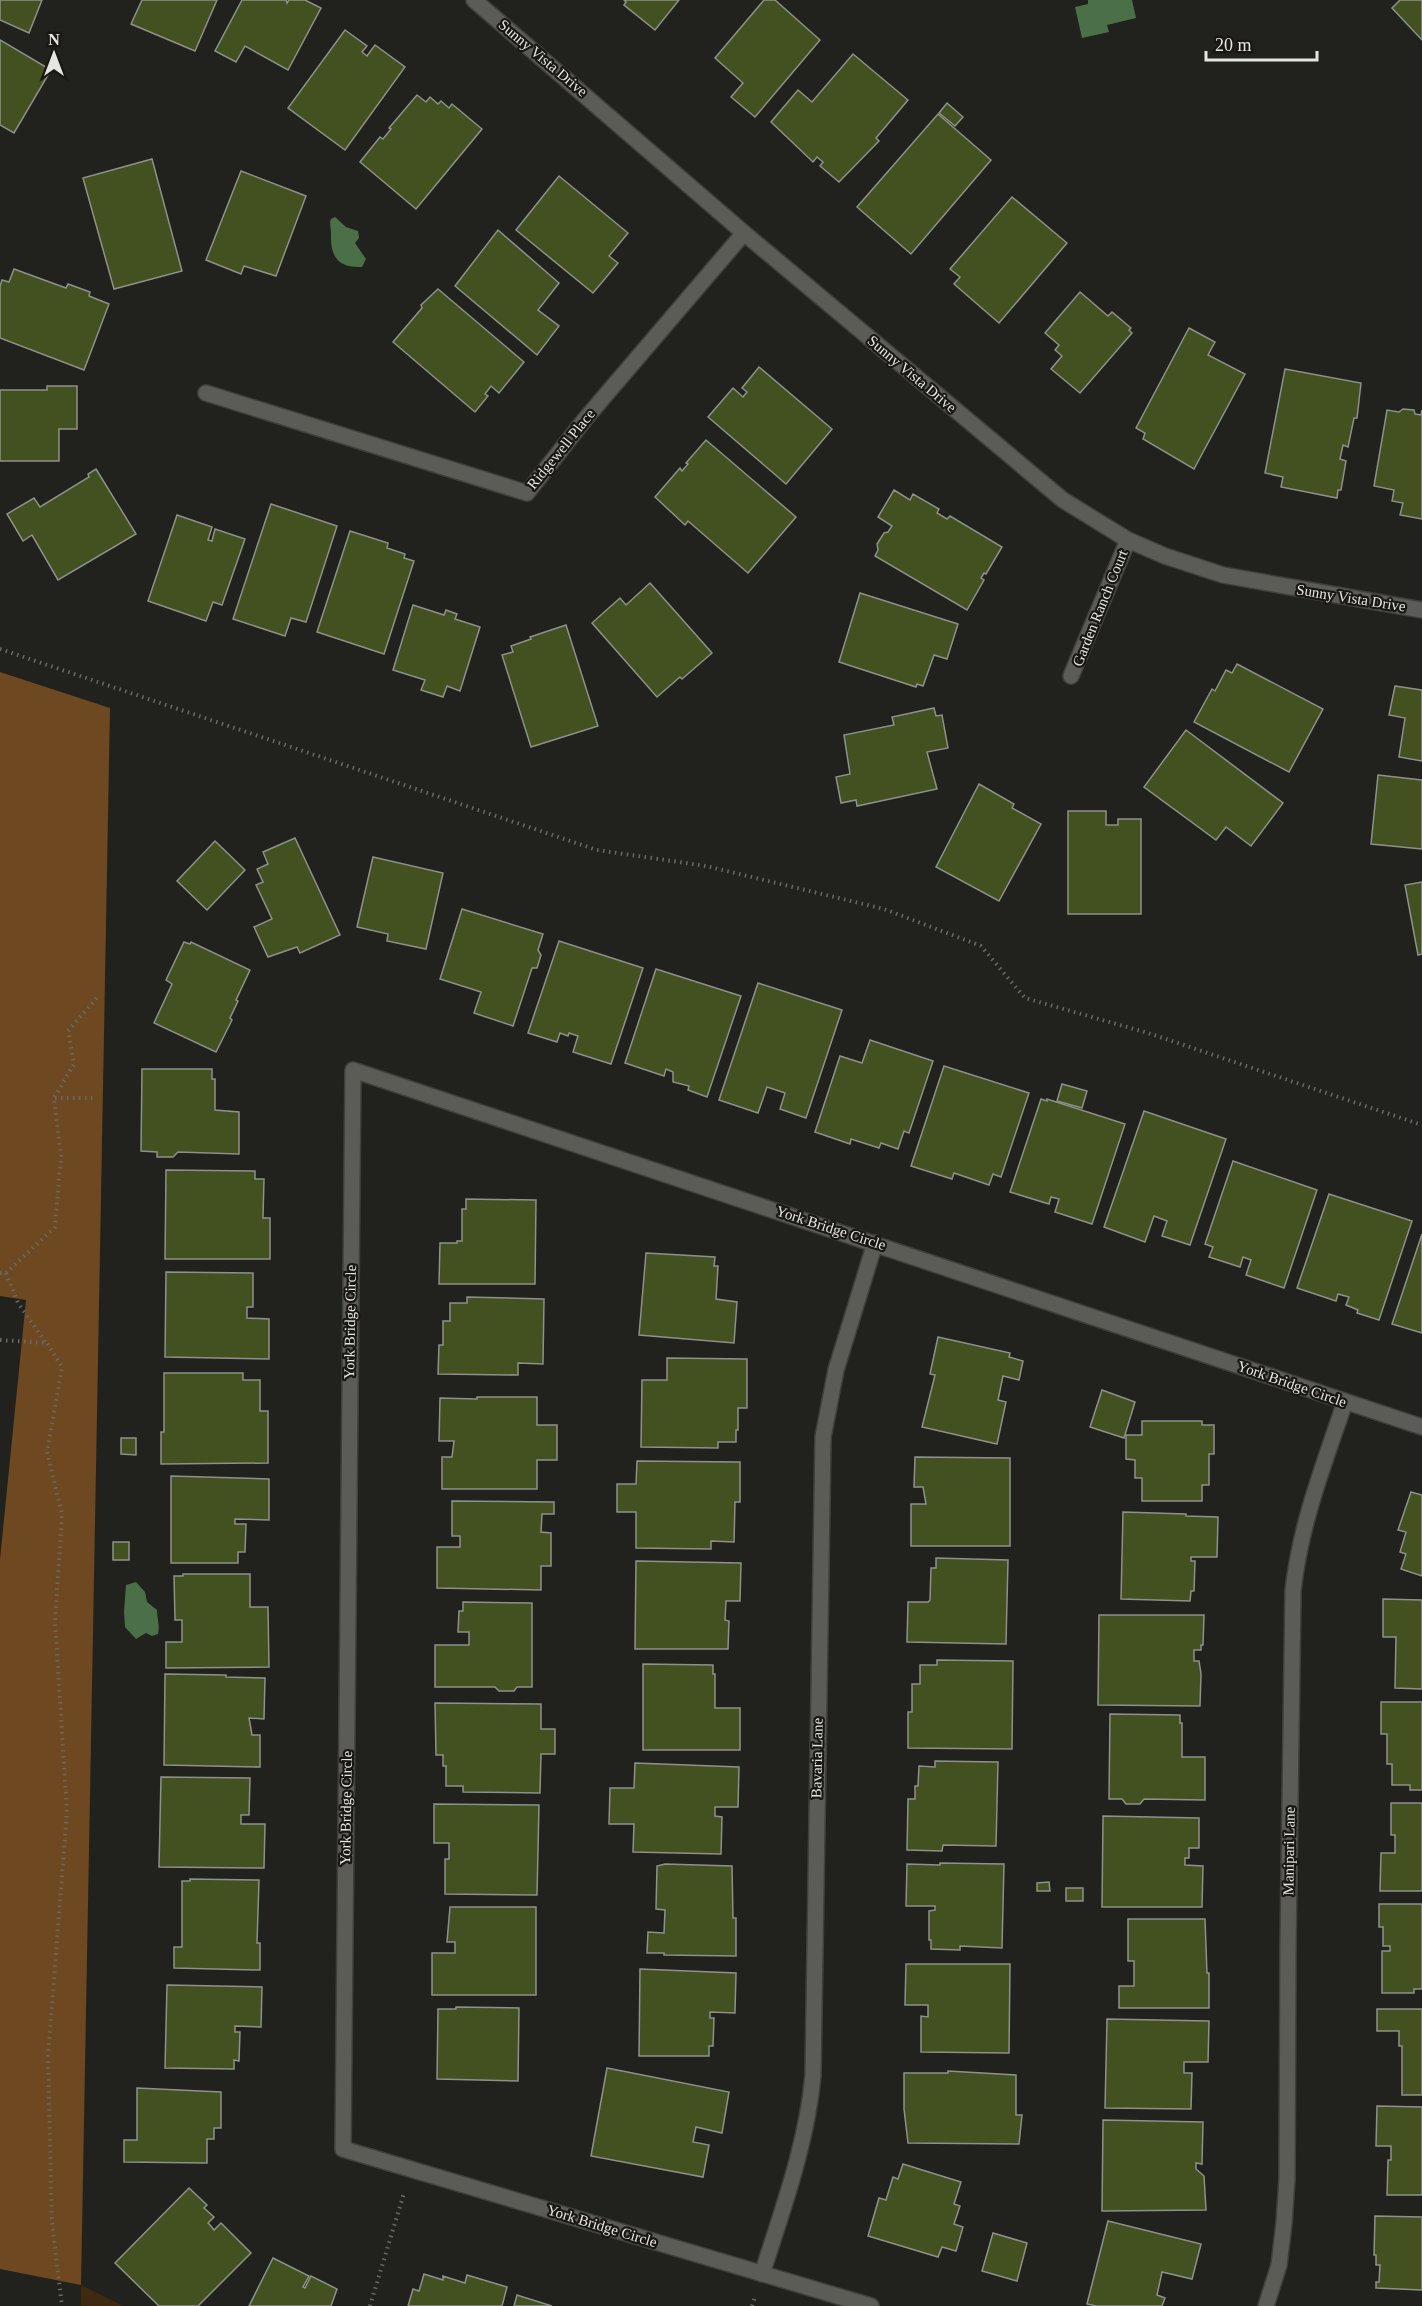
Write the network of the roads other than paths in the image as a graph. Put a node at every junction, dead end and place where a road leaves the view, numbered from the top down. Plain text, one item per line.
1 (474, 0) edge
2 (744, 233) junction
3 (206, 393) dead end
4 (1128, 540) junction
5 (1422, 610) edge
6 (1071, 676) dead end
7 (875, 1243) junction
8 (1345, 1402) junction
9 (1422, 1427) edge
10 (762, 2274) junction
11 (871, 2306) edge
12 (1266, 2306) edge

1 - 2 street, Sunny Vista Drive
2 - 3 street, Ridgewell Place
2 - 4 street, Sunny Vista Drive
4 - 5 street, Sunny Vista Drive
4 - 6 street, Garden Ranch Court
7 - 8 street, York Bridge Circle
7 - 10 street, Bavaria Lane
7 - 10 street, York Bridge Circle
8 - 9 street, York Bridge Circle
8 - 12 street, Manipari Lane
10 - 11 street, York Bridge Circle

